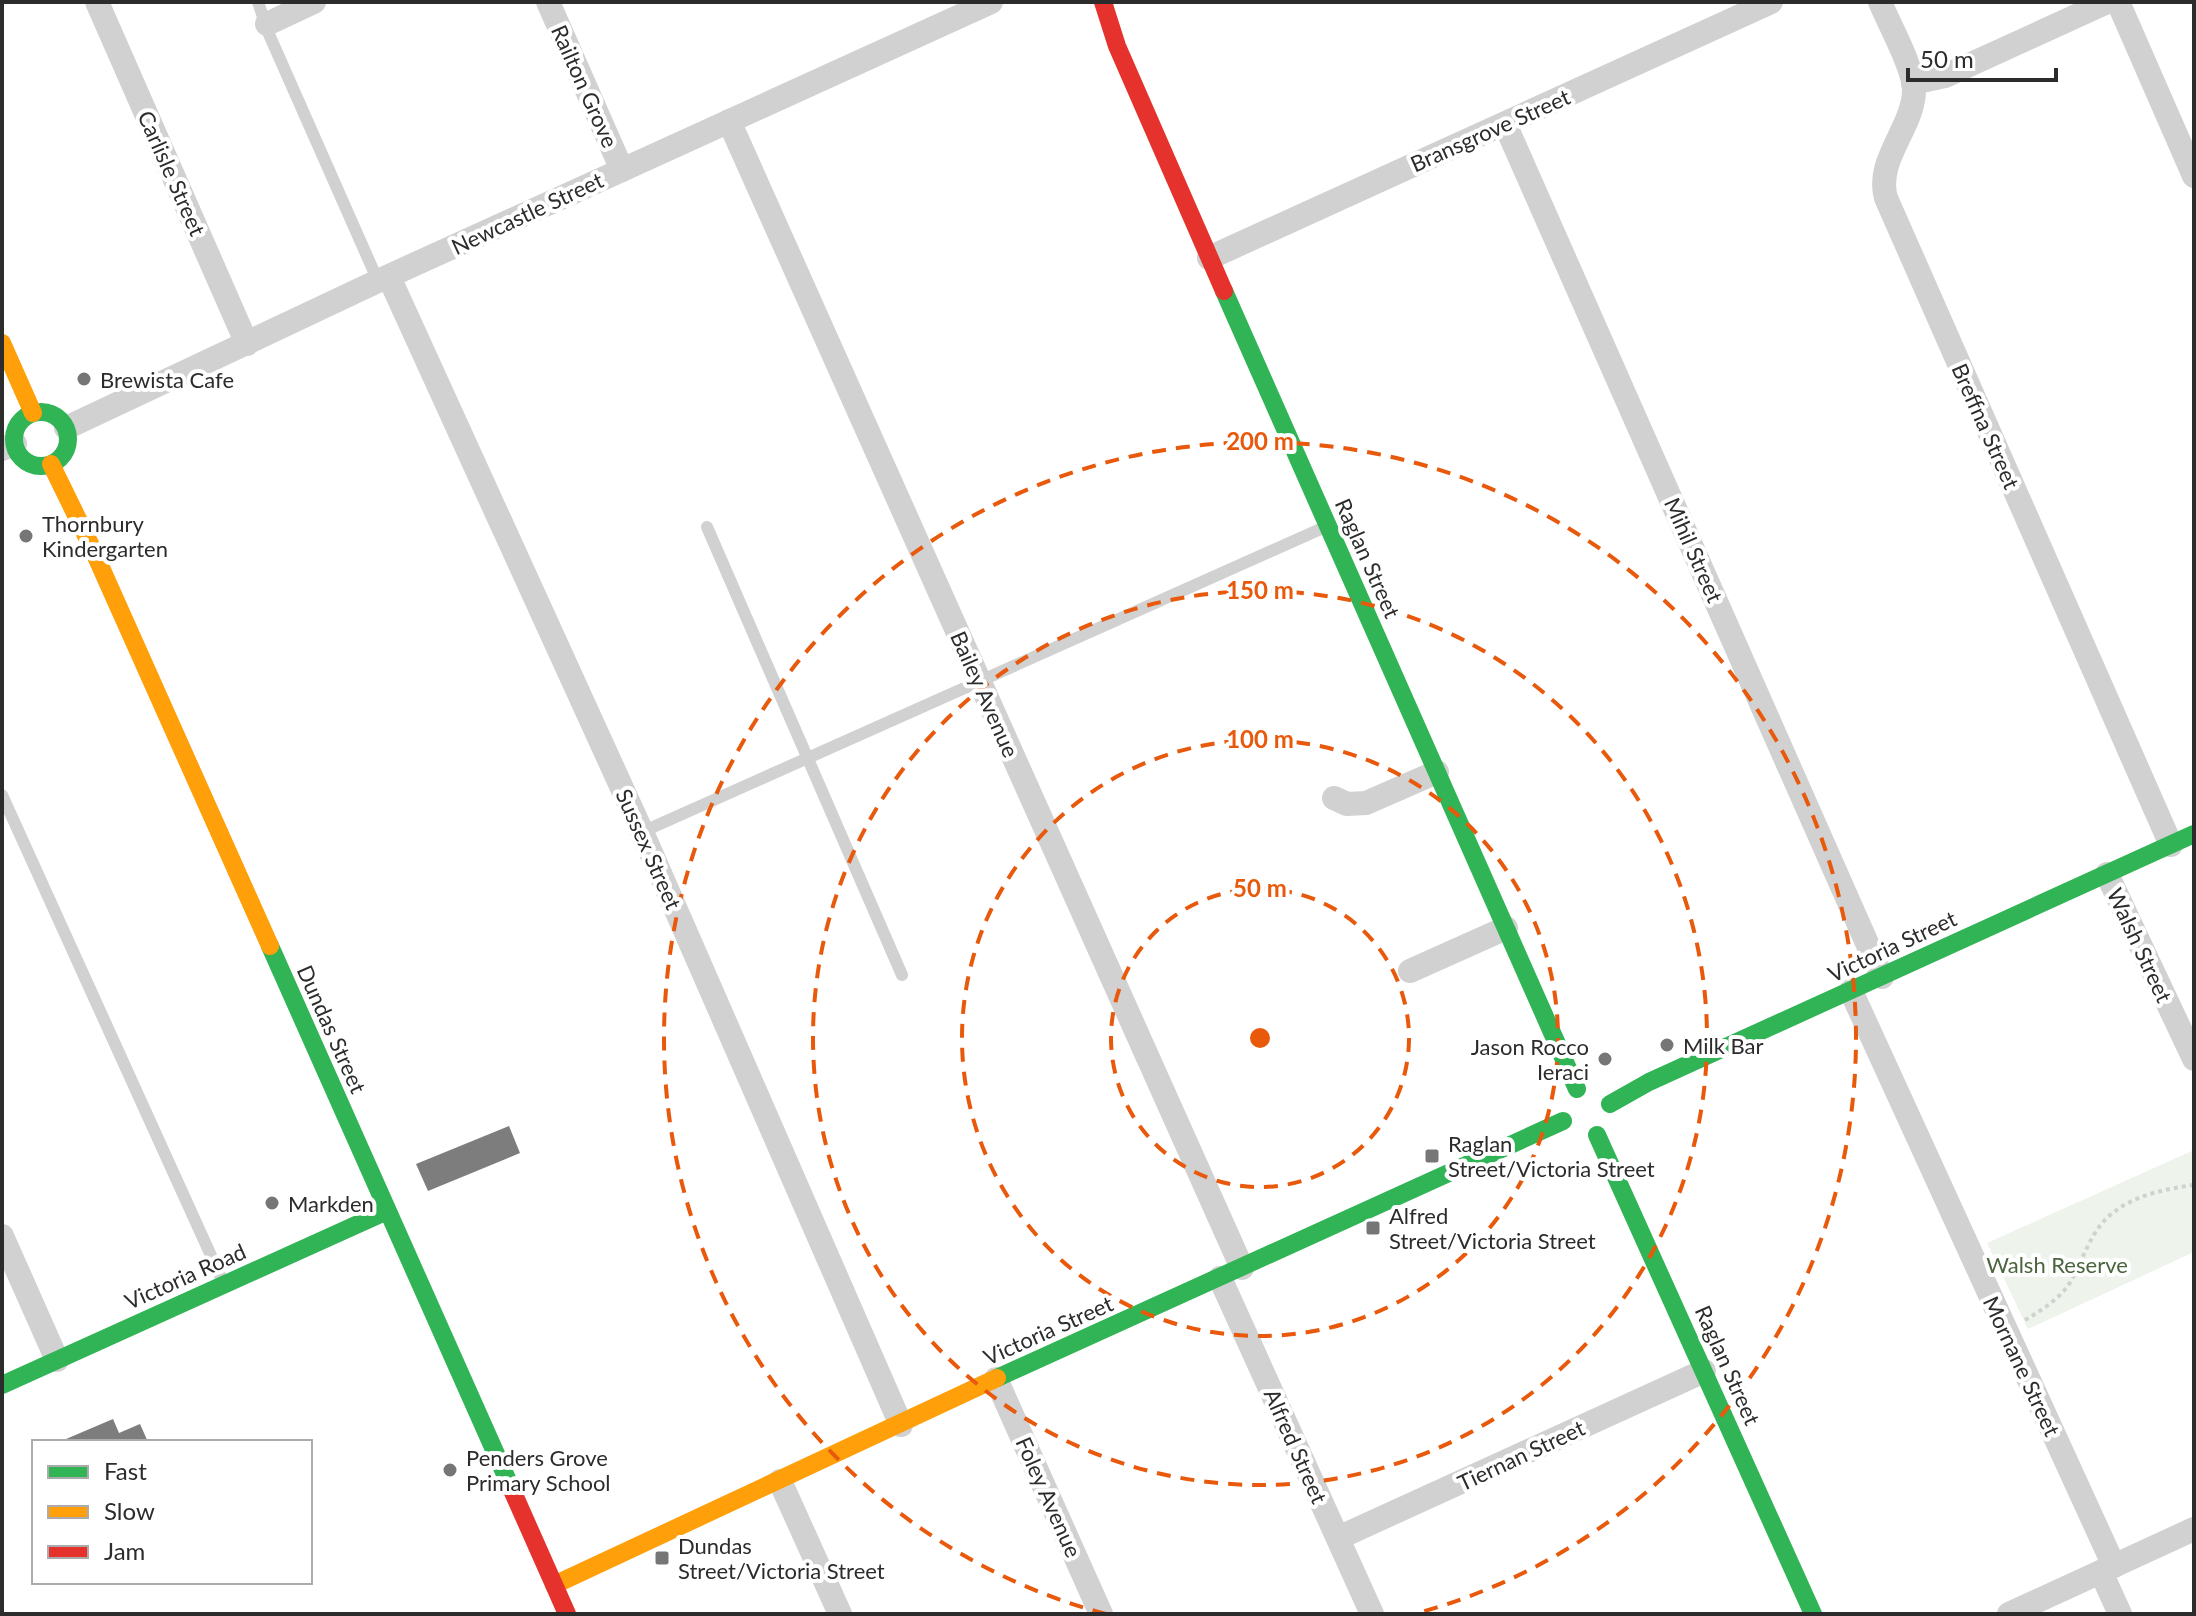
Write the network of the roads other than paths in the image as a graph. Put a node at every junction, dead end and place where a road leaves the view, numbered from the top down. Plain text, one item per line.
1 (97, 2) edge
2 (314, 2) edge
3 (548, 2) edge
4 (991, 2) edge
5 (1087, 2) edge
6 (1103, 2) edge
7 (1771, 2) edge
8 (1880, 2) edge
9 (2107, 2) edge
10 (2118, 2) edge
11 (263, 13) edge
12 (1117, 46) junction
13 (1913, 83) junction
14 (729, 121) junction
15 (1505, 124) junction
16 (622, 170) junction
17 (2194, 176) edge
18 (1209, 258) junction
19 (384, 279) junction
20 (2, 343) edge
21 (247, 344) junction
22 (33, 413) junction
23 (66, 428) junction
24 (8, 446) edge
25 (51, 464) junction
26 (1328, 526) junction
27 (707, 527) dead end
28 (980, 682) junction
29 (808, 756) junction
30 (1437, 772) junction
31 (2, 795) edge
32 (1334, 798) dead end
33 (642, 832) junction
34 (2194, 834) edge
35 (2171, 845) junction
36 (2107, 874) junction
37 (1506, 928) junction
38 (1410, 971) dead end
39 (902, 975) dead end
40 (1882, 977) junction
41 (1851, 991) junction
42 (2194, 1059) edge
43 (1610, 1104) junction
44 (1574, 1117) junction
45 (387, 1211) junction
46 (2, 1236) edge
47 (1231, 1273) junction
48 (224, 1285) junction
49 (57, 1360) junction
50 (1704, 1371) junction
51 (996, 1379) junction
52 (2, 1385) edge
53 (901, 1425) junction
54 (780, 1481) junction
55 (2194, 1529) edge
56 (1338, 1538) junction
57 (2107, 1569) junction
58 (554, 1585) junction
59 (567, 1614) edge
60 (840, 1614) edge
61 (1101, 1614) edge
62 (1372, 1614) edge
63 (1813, 1614) edge
64 (2009, 1614) edge
65 (2120, 1614) edge

1 - 21 street, Carlisle Street
2 - 11 street
3 - 16 street, Railton Grove
4 - 14 street, Newcastle Street
5 - 12 street, Raglan Street
6 - 12 street, Raglan Street
7 - 15 street, Bransgrove Street
8 - 13 street
9 - 13 street
10 - 17 street
11 - 19 lane
12 - 18 street, Raglan Street
13 - 35 street, Breffna Street
14 - 16 street, Newcastle Street
14 - 28 street, Bailey Avenue
15 - 18 street, Bransgrove Street
15 - 40 street, Mihil Street
16 - 19 street, Newcastle Street
18 - 26 street, Raglan Street
19 - 21 street, Newcastle Street
19 - 33 street, Sussex Street
20 - 22 street
21 - 23 street, Newcastle Street
22 - 23 street
22 - 24 street
23 - 25 street
24 - 25 street
25 - 45 street, Dundas Street
26 - 28 lane
26 - 30 street, Raglan Street
27 - 29 lane
28 - 29 lane
28 - 47 street, Bailey Avenue
29 - 33 lane
29 - 39 lane
30 - 32 street
30 - 37 street, Raglan Street
31 - 48 lane
33 - 53 street, Sussex Street
34 - 35 street, Victoria Street
35 - 36 street, Victoria Street
36 - 40 street, Victoria Street
36 - 42 street, Walsh Street
37 - 38 street
37 - 44 street, Raglan Street
40 - 41 street, Victoria Street
41 - 43 street, Victoria Street
41 - 57 street, Mornane Street
43 - 44 street
43 - 44 street
44 - 47 street, Victoria Street
44 - 50 street, Raglan Street
45 - 48 street, Victoria Road
45 - 58 street, Dundas Street
46 - 49 street
47 - 51 street, Victoria Street
47 - 56 street, Alfred Street
48 - 49 street, Victoria Road
49 - 52 street, Victoria Road
50 - 56 street, Tiernan Street
50 - 63 street, Raglan Street
51 - 53 street, Victoria Street
51 - 61 street, Foley Avenue
53 - 54 street, Victoria Street
54 - 58 street, Victoria Street
54 - 60 street
55 - 57 street
56 - 62 street, Alfred Street
57 - 64 street
57 - 65 street, Mornane Street
58 - 59 street, Dundas Street

